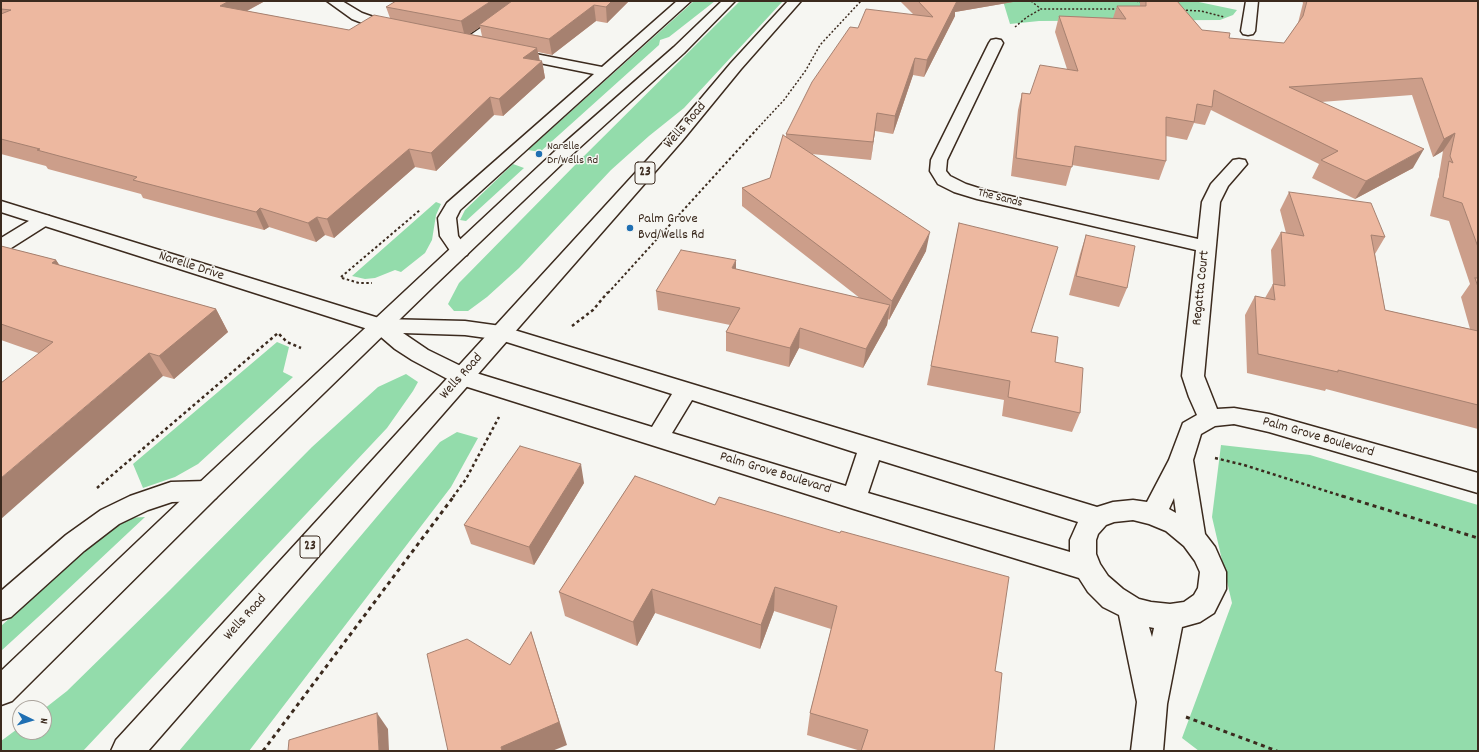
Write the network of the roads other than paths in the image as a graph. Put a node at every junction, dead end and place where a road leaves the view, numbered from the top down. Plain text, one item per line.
1 (333, 1) edge
2 (527, 1) edge
3 (684, 1) edge
4 (729, 1) edge
5 (795, 1) edge
6 (1252, 1) edge
7 (1248, 31) dead end
8 (407, 32) edge
9 (452, 41) edge
10 (996, 43) road end
11 (467, 44) junction
12 (605, 72) junction
13 (1239, 164) dead end
14 (1, 206) edge
15 (43, 220) junction
16 (1, 246) edge
17 (1206, 247) junction
18 (460, 251) junction
19 (381, 326) junction
20 (502, 333) junction
21 (462, 377) junction
22 (686, 391) junction
23 (1210, 418) junction
24 (657, 438) junction
25 (870, 449) junction
26 (1182, 455) junction
27 (1478, 483) edge
28 (207, 491) junction
29 (854, 499) junction
30 (1154, 514) junction
31 (1097, 518) junction
32 (1193, 538) junction
33 (1088, 569) junction
34 (1, 608) edge
35 (1131, 608) junction
36 (1170, 617) junction
37 (1, 691) edge
38 (1152, 704) junction
39 (126, 751) edge
40 (1147, 751) edge

1 - 8 street
2 - 11 street
3 - 12 street
4 - 18 street
5 - 20 street, Wells Road / 23
6 - 7 street
9 - 11 street
10 - 17 street, The Sands
11 - 12 street
12 - 18 street
13 - 17 street, Regatta Court
14 - 15 street, Narelle Drive
15 - 16 street
15 - 19 street, Narelle Drive
17 - 23 street, Regatta Court
18 - 19 street
19 - 20 street, Narelle Drive
19 - 21 street, Narelle Drive
19 - 28 street
20 - 21 street, Wells Road / 23
20 - 22 street
21 - 24 street, Palm Grove Boulevard
21 - 39 street, Wells Road / 23
22 - 24 street
22 - 25 street
23 - 26 street, Palm Grove Boulevard
23 - 27 street, Palm Grove Boulevard
24 - 29 street, Palm Grove Boulevard
25 - 29 street
25 - 31 street
26 - 30 street, Palm Grove Boulevard
26 - 32 street
28 - 34 street
28 - 37 street
29 - 33 street, Palm Grove Boulevard
30 - 31 street
30 - 32 street
31 - 33 street
32 - 36 street
33 - 35 street
35 - 36 street
35 - 38 street
36 - 38 street
38 - 40 street

